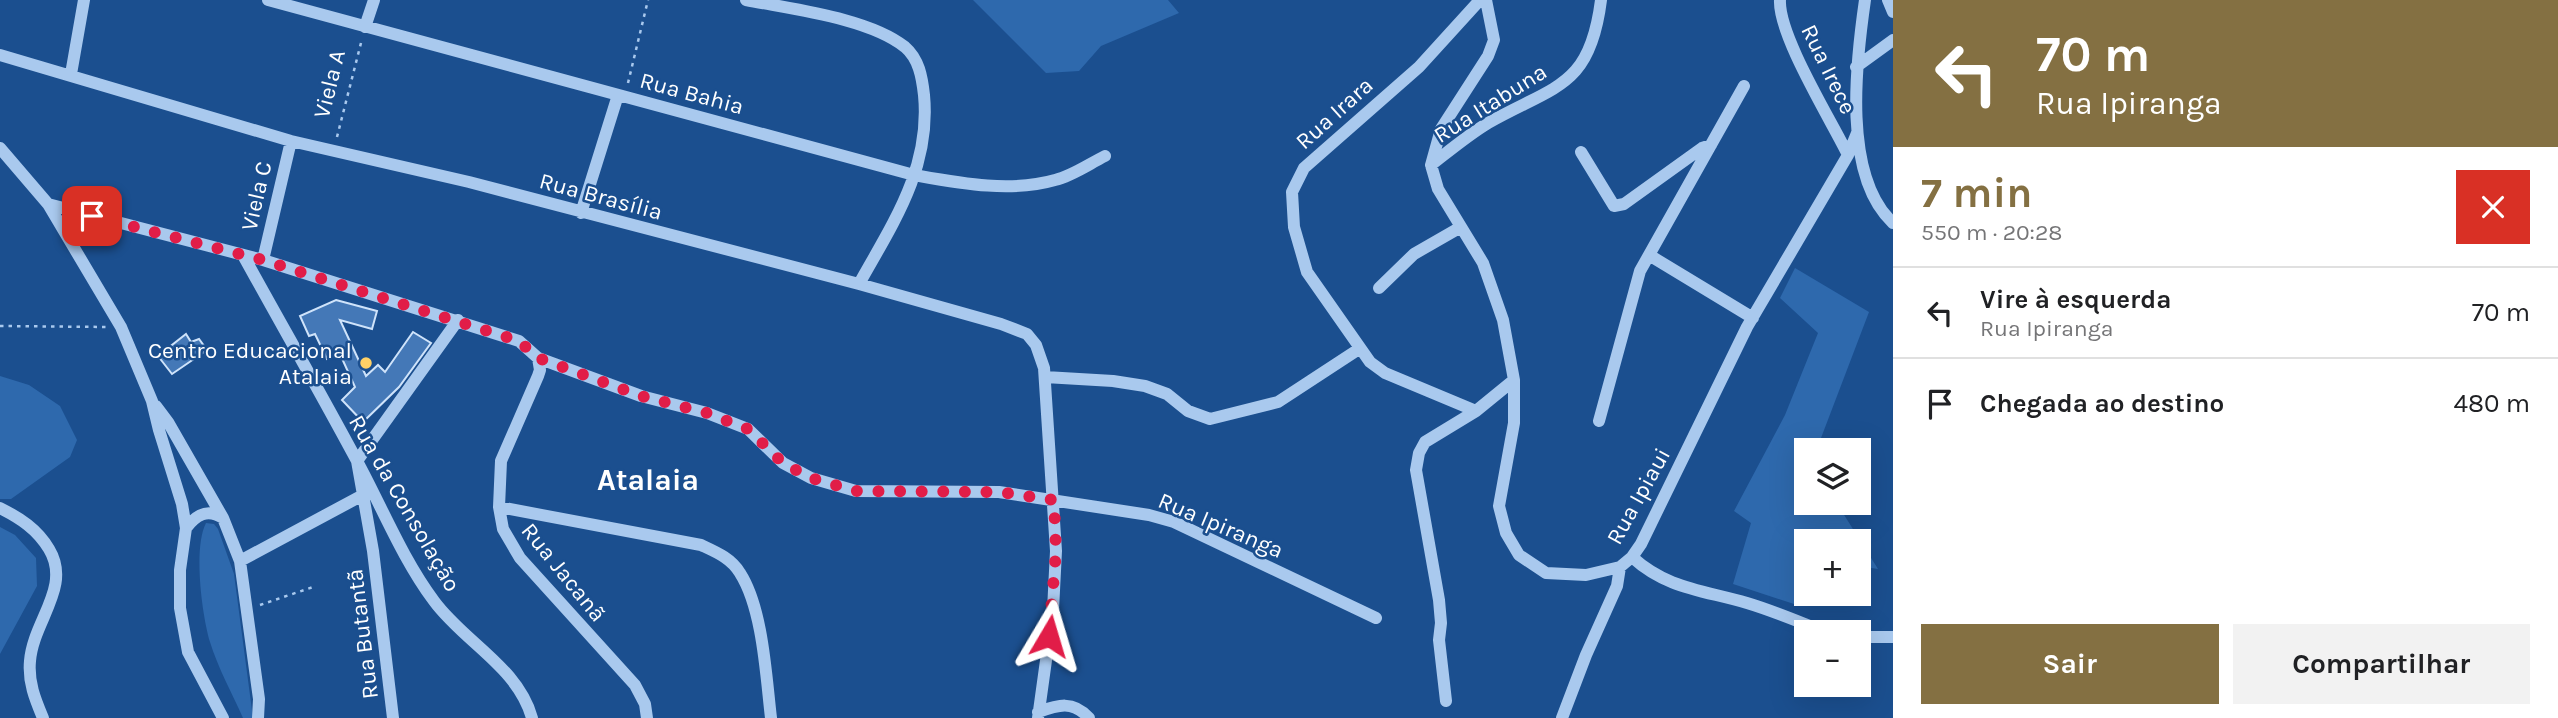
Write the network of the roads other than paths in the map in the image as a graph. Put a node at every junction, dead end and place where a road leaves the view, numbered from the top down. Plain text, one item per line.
1 (84, 0) edge
2 (268, 0) edge
3 (374, 0) edge
4 (746, 0) edge
5 (1480, 0) edge
6 (1486, 0) edge
7 (1601, 0) edge
8 (1780, 0) edge
9 (1865, 0) edge
10 (1888, 0) edge
11 (1893, 12) edge
12 (365, 27) junction
13 (1893, 40) edge
14 (0, 55) edge
15 (1856, 67) junction
16 (71, 74) junction
17 (1744, 86) dead end
18 (621, 96) junction
19 (1857, 134) junction
20 (291, 141) junction
21 (1711, 145) junction
22 (0, 148) edge
23 (1581, 152) dead end
24 (1847, 155) junction
25 (1104, 156) dead end
26 (1431, 165) junction
27 (914, 175) junction
28 (48, 204) junction
29 (581, 213) junction
30 (1893, 223) edge
31 (1461, 227) junction
32 (243, 255) junction
33 (1649, 255) junction
34 (263, 260) junction
35 (859, 284) junction
36 (1379, 288) dead end
37 (1753, 318) junction
38 (458, 320) junction
39 (1359, 349) junction
40 (538, 358) junction
41 (1045, 377) junction
42 (1514, 380) junction
43 (152, 401) junction
44 (1476, 411) junction
45 (1599, 421) dead end
46 (357, 461) junction
47 (363, 495) junction
48 (1054, 500) junction
49 (499, 507) junction
50 (0, 508) edge
51 (223, 518) junction
52 (186, 528) junction
53 (1632, 557) junction
54 (240, 561) junction
55 (1620, 567) junction
56 (1376, 618) dead end
57 (1797, 620) edge
58 (1871, 637) edge
59 (1893, 637) edge
60 (1446, 701) dead end
61 (1038, 715) edge
62 (43, 718) edge
63 (223, 718) edge
64 (258, 718) edge
65 (393, 718) edge
66 (533, 718) edge
67 (647, 718) edge
68 (771, 718) edge
69 (1089, 718) edge
70 (1562, 718) edge

1 - 16 street
2 - 12 street, Rua Bahia
3 - 12 street
4 - 27 street
5 - 39 street, Rua Irara
6 - 26 street
7 - 26 street, Rua Itabuna
8 - 24 street, Rua Irece
9 - 15 street
10 - 11 street
12 - 18 street, Rua Bahia
13 - 15 street
14 - 16 street, Rua Brasília
15 - 19 street
16 - 20 street, Rua Brasília
17 - 21 street
18 - 27 street, Rua Bahia
18 - 29 street
19 - 24 street, Rua Ipiaui
19 - 30 street
20 - 29 street, Rua Brasília
20 - 34 street, Viela C
21 - 23 street
21 - 33 street
22 - 28 street
24 - 37 street, Rua Ipiaui
25 - 27 street, Rua Bahia
26 - 31 street, Rua Ipiaui
27 - 35 street
28 - 32 street, Rua Ipiranga
28 - 43 street
29 - 35 street, Rua Brasília
31 - 36 street
31 - 42 street, Rua Ipiaui
32 - 34 street, Rua Ipiranga
32 - 46 street, Rua da Consolação
33 - 37 street
33 - 45 street
34 - 38 street, Rua Ipiranga
35 - 41 street, Rua Brasília
37 - 53 street, Rua Ipiaui
38 - 40 street, Rua Ipiranga
38 - 46 street
39 - 41 street
39 - 44 street, Rua Irara
40 - 48 street, Rua Ipiranga
40 - 49 street, Rua Jacanã
41 - 48 street, Rua Brasília
42 - 44 street
42 - 55 street, Rua Ipiaui
43 - 51 street
43 - 52 street
44 - 60 street
46 - 47 street, Rua Butantã
46 - 66 street, Rua da Consolação
47 - 54 street
47 - 65 street, Rua Butantã
48 - 56 street, Rua Ipiranga
48 - 61 street, Rua Brasília
49 - 67 street, Rua Jacanã
49 - 68 street
50 - 62 street
51 - 52 street
51 - 54 street
52 - 63 street
53 - 55 street, Rua Ipiaui
53 - 57 street
54 - 64 street
55 - 70 street
58 - 59 street
61 - 69 street

